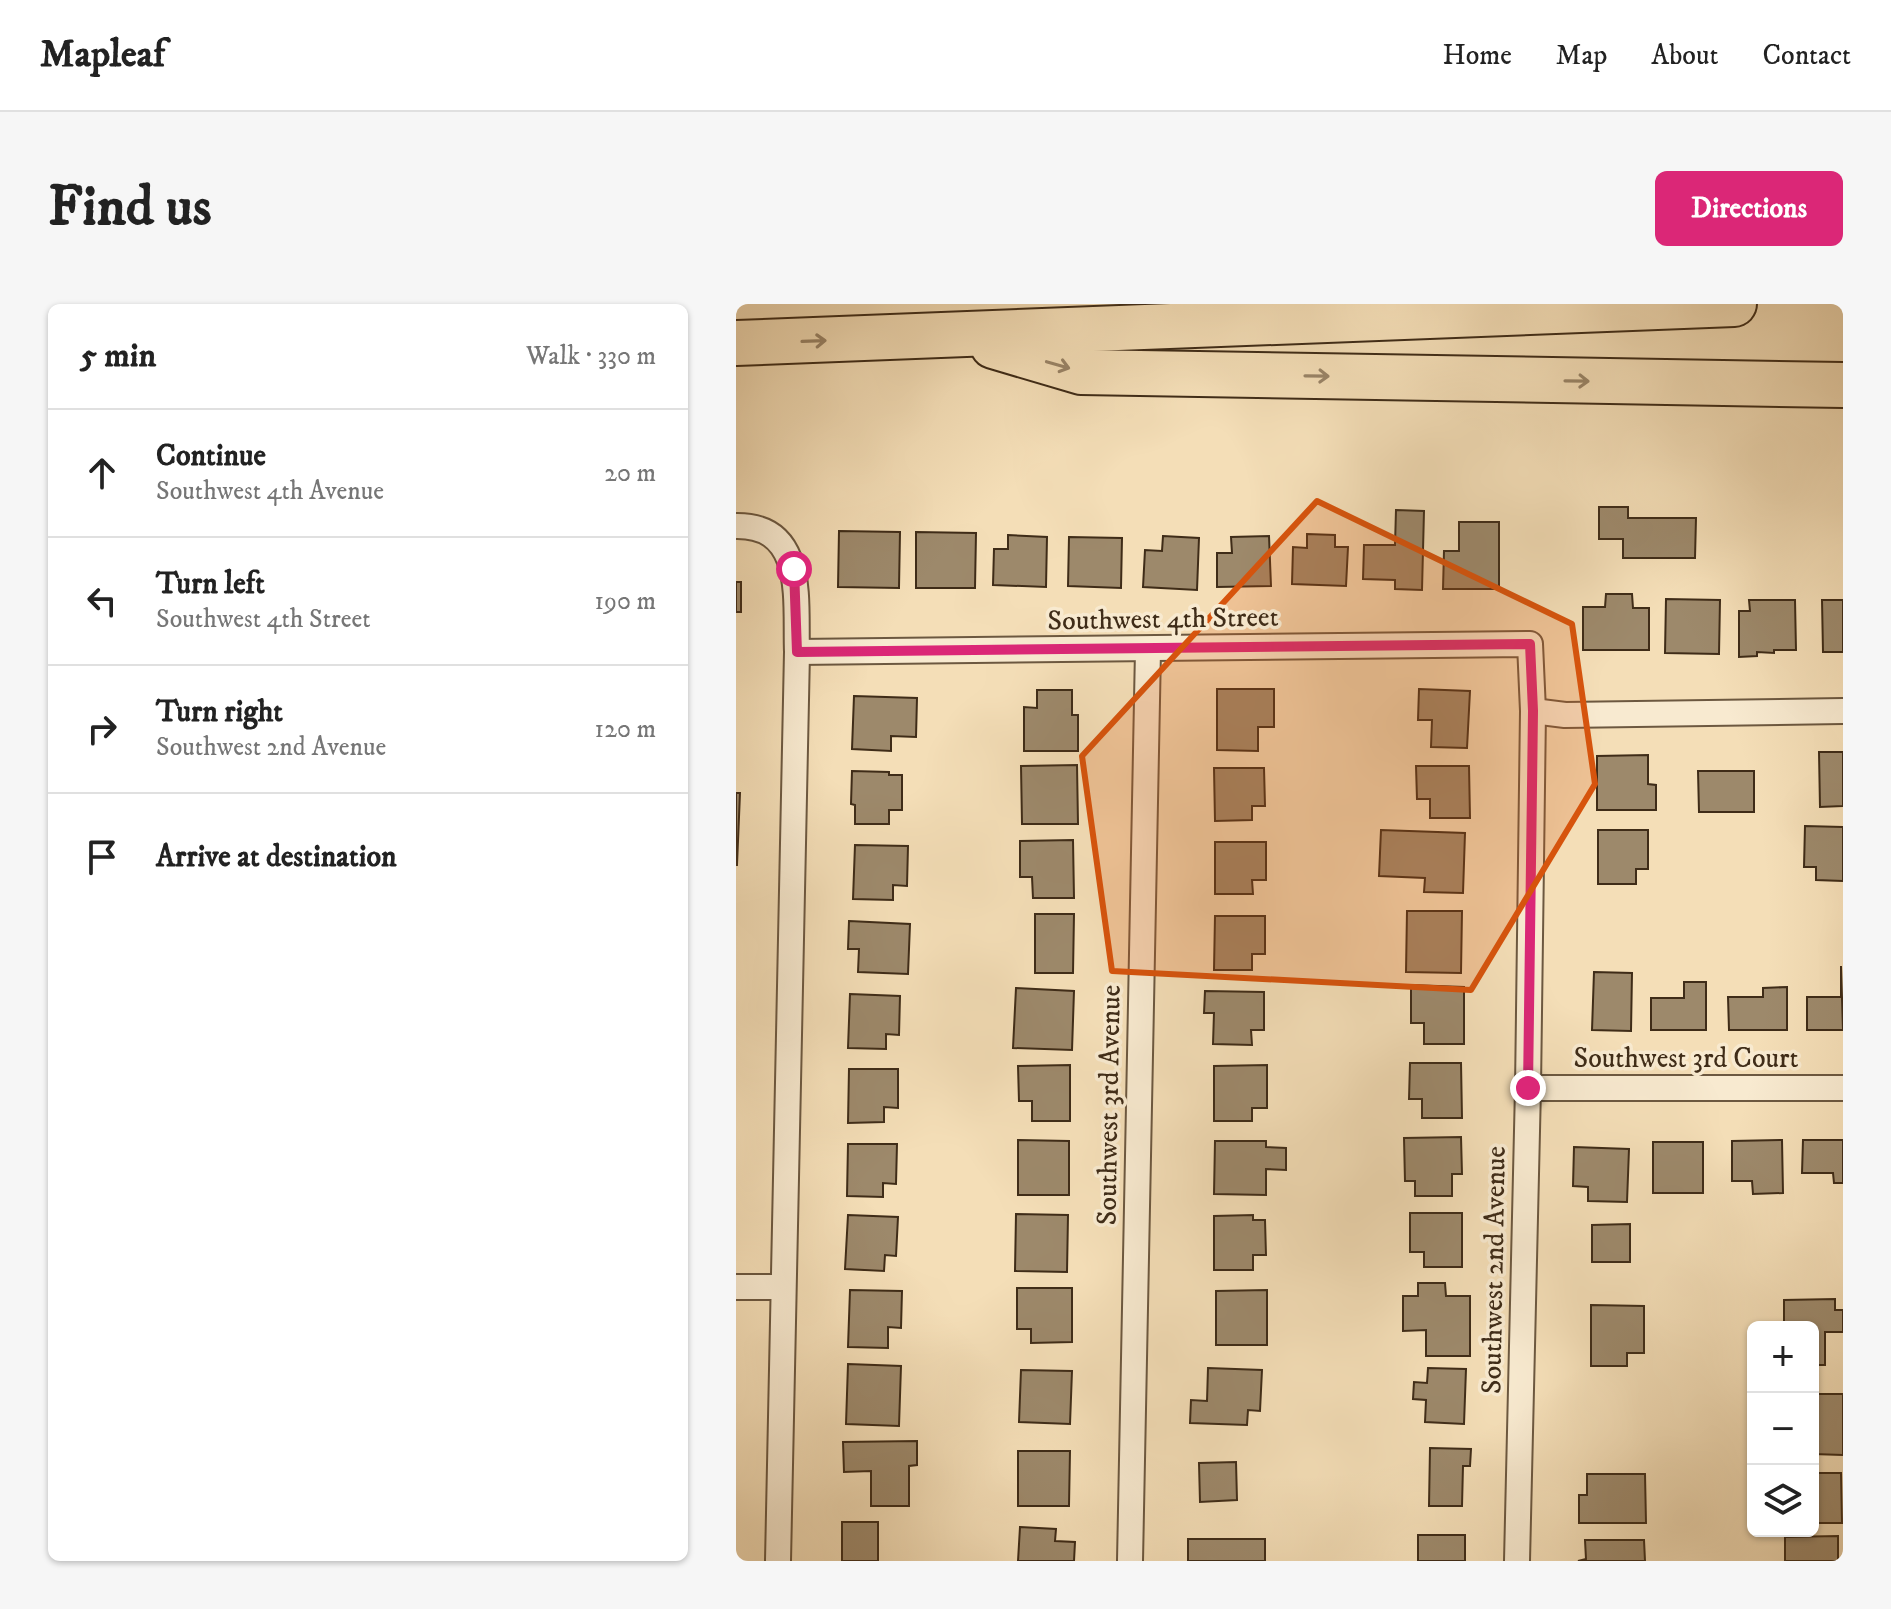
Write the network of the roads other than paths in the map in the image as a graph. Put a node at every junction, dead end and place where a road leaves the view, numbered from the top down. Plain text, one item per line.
1 (1734, 304) edge
2 (956, 336) junction
3 (736, 343) edge
4 (1843, 385) edge
5 (736, 526) edge
6 (1530, 644) joint
7 (1148, 650) junction
8 (797, 652) junction
9 (1533, 711) junction
10 (1843, 711) edge
11 (1528, 1088) junction
12 (1843, 1088) edge
13 (736, 1287) edge
14 (783, 1287) junction
15 (778, 1561) edge
16 (1130, 1561) edge
17 (1517, 1561) edge

1 - 2 highway
3 -> 2 highway
2 -> 4 highway
5 - 8 street
6 - 7 street, Southwest 4th Street
6 - 9 street, Southwest 2nd Avenue
7 - 8 street, Southwest 4th Street
7 - 16 street, Southwest 3rd Avenue
8 - 14 street
9 - 10 street
9 - 11 street, Southwest 2nd Avenue
11 - 12 street, Southwest 3rd Court
11 - 17 street, Southwest 2nd Avenue
13 - 14 street
14 - 15 street

